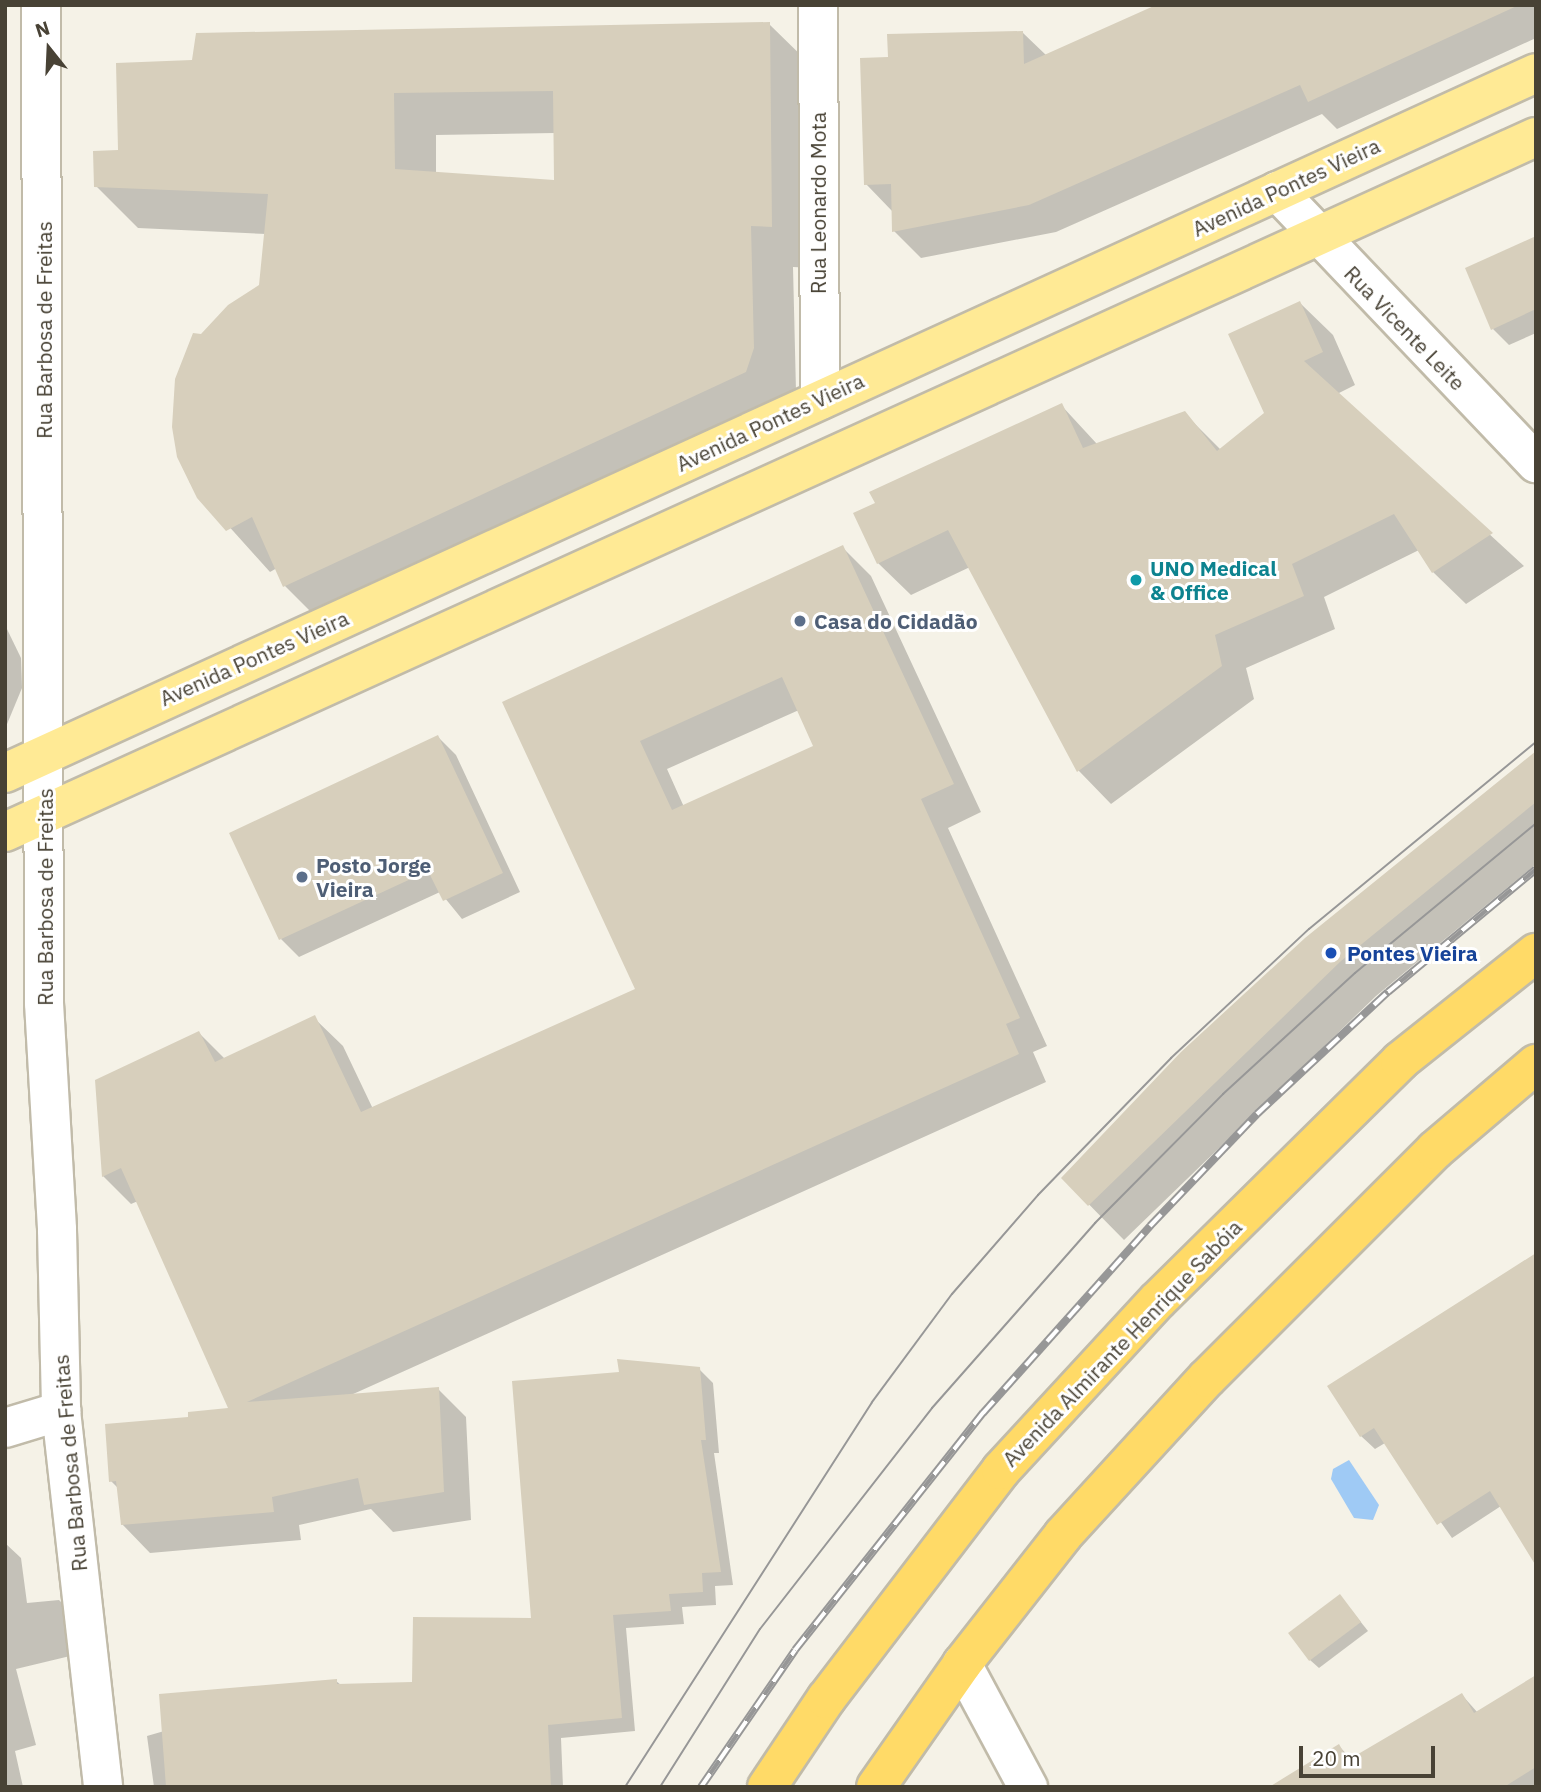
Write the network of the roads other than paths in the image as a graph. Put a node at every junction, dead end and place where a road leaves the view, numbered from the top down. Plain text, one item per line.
1 (41, 5) edge
2 (818, 5) edge
3 (1536, 73) edge
4 (1536, 137) edge
5 (1277, 191) junction
6 (1319, 237) junction
7 (820, 400) junction
8 (1536, 463) edge
9 (45, 754) junction
10 (5, 773) edge
11 (45, 816) junction
12 (5, 832) edge
13 (1536, 953) edge
14 (1536, 1064) edge
15 (61, 1411) junction
16 (5, 1429) edge
17 (962, 1664) junction
18 (103, 1787) edge
19 (766, 1787) edge
20 (876, 1787) edge
21 (1028, 1787) edge

1 - 9 street, Rua Barbosa de Freitas
2 - 7 street, Rua Leonardo Mota
3 - 5 main road, Avenida Pontes Vieira
4 - 6 main road
5 - 6 street, Rua Vicente Leite
5 - 7 main road, Avenida Pontes Vieira
6 - 8 street, Rua Vicente Leite
6 - 11 main road
7 - 9 main road, Avenida Pontes Vieira
9 - 10 main road, Avenida Pontes Vieira
9 - 11 street, Rua Barbosa de Freitas
11 - 12 main road
11 - 15 street, Rua Barbosa de Freitas
13 - 19 highway, Avenida Almirante Henrique Sabóia
14 - 17 highway
15 - 16 street
15 - 18 street, Rua Barbosa de Freitas
17 - 20 highway
17 - 21 street

